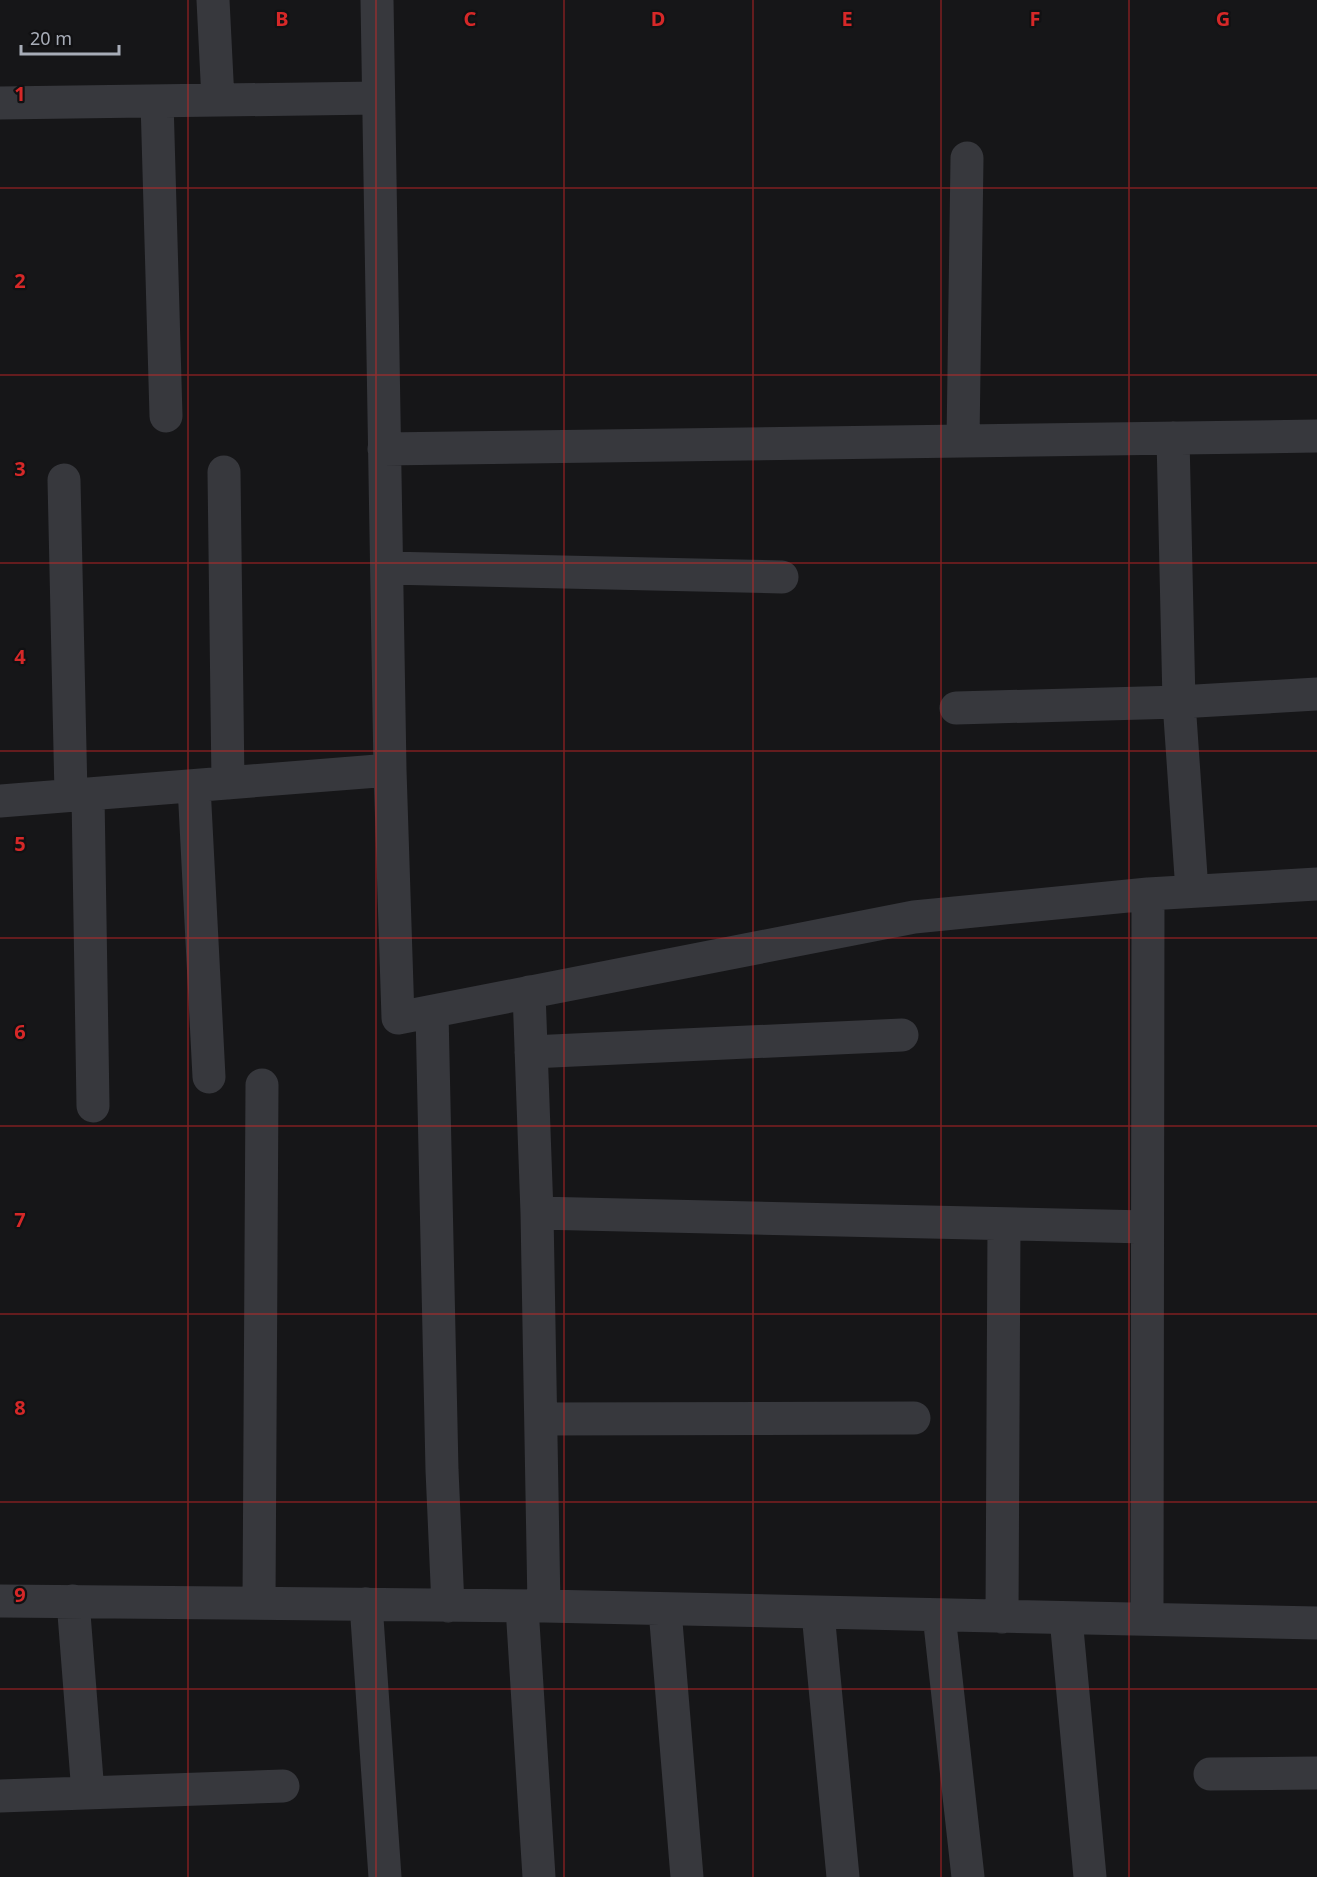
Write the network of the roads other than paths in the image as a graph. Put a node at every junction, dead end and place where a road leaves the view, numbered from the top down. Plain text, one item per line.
1 (213, 0) edge
2 (376, 0) edge
3 (378, 98) junction
4 (218, 100) junction
5 (157, 101) junction
6 (0, 103) edge
7 (967, 158) dead end
8 (166, 416) dead end
9 (1317, 436) edge
10 (1173, 438) junction
11 (963, 441) junction
12 (384, 449) junction
13 (224, 472) dead end
14 (64, 480) dead end
15 (387, 568) junction
16 (782, 577) dead end
17 (1317, 694) edge
18 (1179, 702) junction
19 (956, 708) dead end
20 (390, 770) junction
21 (228, 783) junction
22 (194, 786) junction
23 (79, 795) junction
24 (0, 801) edge
25 (1317, 884) edge
26 (1191, 891) junction
27 (1148, 894) junction
28 (529, 992) junction
29 (432, 1012) junction
30 (902, 1035) dead end
31 (531, 1052) junction
32 (209, 1077) dead end
33 (262, 1085) dead end
34 (93, 1106) dead end
35 (537, 1213) junction
36 (1004, 1224) junction
37 (1147, 1227) junction
38 (914, 1418) dead end
39 (541, 1419) junction
40 (0, 1601) edge
41 (73, 1601) junction
42 (259, 1603) junction
43 (366, 1604) junction
44 (448, 1606) junction
45 (533, 1607) junction
46 (665, 1610) junction
47 (818, 1613) junction
48 (939, 1615) junction
49 (1002, 1617) junction
50 (1066, 1618) junction
51 (1147, 1619) junction
52 (1317, 1623) edge
53 (1317, 1773) edge
54 (1210, 1774) dead end
55 (284, 1786) dead end
56 (88, 1793) junction
57 (0, 1796) edge
58 (385, 1877) edge
59 (539, 1877) edge
60 (687, 1877) edge
61 (843, 1877) edge
62 (968, 1877) edge
63 (1090, 1877) edge

1 - 4 street
2 - 3 street
3 - 4 street
3 - 12 street
4 - 5 street
5 - 6 street
5 - 8 street
7 - 11 street
9 - 10 street
10 - 11 street
10 - 18 street
11 - 12 street
12 - 15 street
13 - 21 street
14 - 23 street
15 - 16 street
15 - 20 street
17 - 18 street
18 - 19 street
18 - 26 street
20 - 21 street
20 - 29 street
21 - 22 street
22 - 23 street
22 - 32 street
23 - 24 street
23 - 34 street
25 - 26 street
26 - 27 street
27 - 28 street
27 - 37 street
28 - 29 street
28 - 31 street
29 - 44 street
30 - 31 street
31 - 35 street
33 - 42 street
35 - 36 street
35 - 39 street
36 - 37 street
36 - 49 street
37 - 51 street
38 - 39 street
39 - 45 street
40 - 41 street
41 - 42 street
41 - 56 street
42 - 43 street
43 - 44 street
43 - 58 street
44 - 45 street
45 - 46 street
45 - 59 street
46 - 47 street
46 - 60 street
47 - 48 street
47 - 61 street
48 - 49 street
48 - 62 street
49 - 50 street
50 - 51 street
50 - 63 street
51 - 52 street
53 - 54 street
55 - 56 street
56 - 57 street

